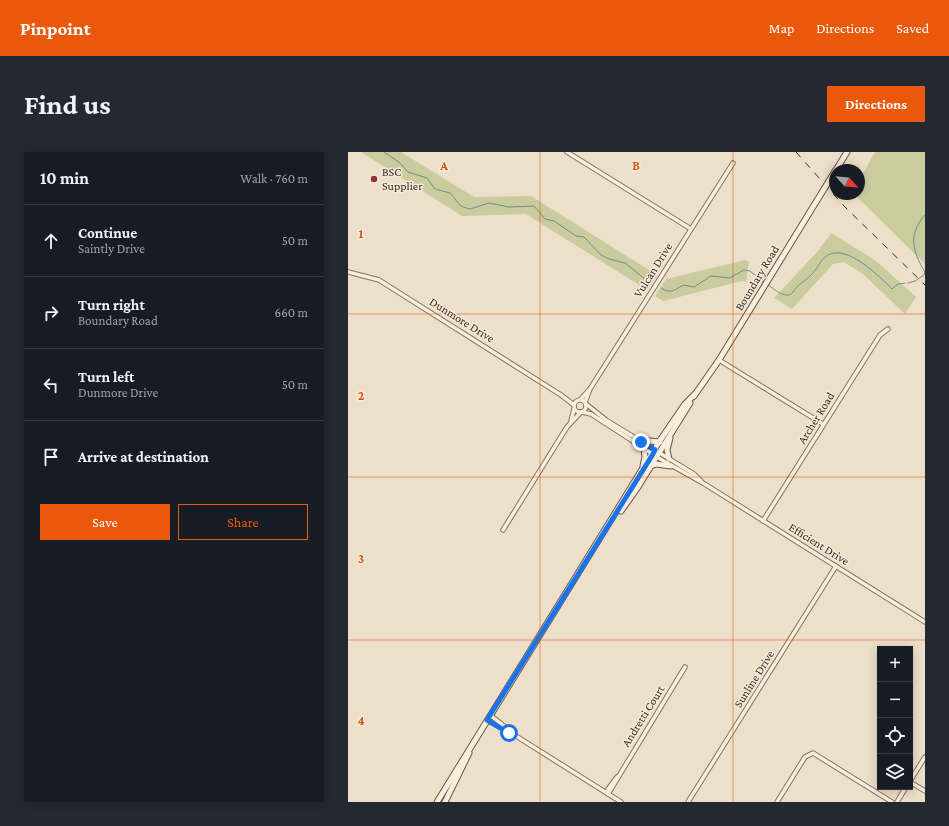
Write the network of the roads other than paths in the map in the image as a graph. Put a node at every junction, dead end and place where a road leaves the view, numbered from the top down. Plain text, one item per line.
1 (567, 152) edge
2 (847, 152) edge
3 (733, 162) dead end
4 (839, 164) edge
5 (829, 181) edge
6 (691, 230) junction
7 (348, 272) edge
8 (888, 329) dead end
9 (719, 360) junction
10 (590, 389) junction
11 (695, 394) junction
12 (561, 395) junction
13 (579, 400) junction
14 (586, 403) junction
15 (574, 407) junction
16 (582, 412) junction
17 (823, 424) junction
18 (567, 428) junction
19 (674, 428) junction
20 (639, 440) junction
21 (660, 442) junction
22 (644, 449) junction
23 (656, 453) junction
24 (669, 459) junction
25 (671, 466) junction
26 (650, 467) junction
27 (640, 475) junction
28 (703, 483) junction
29 (763, 521) junction
30 (609, 526) junction
31 (503, 530) dead end
32 (836, 566) junction
33 (925, 622) edge
34 (685, 667) dead end
35 (489, 718) junction
36 (472, 744) junction
37 (925, 757) edge
38 (460, 774) junction
39 (913, 777) edge
40 (451, 778) junction
41 (913, 784) edge
42 (904, 790) edge
43 (925, 792) edge
44 (607, 793) junction
45 (436, 802) edge
46 (445, 802) edge
47 (622, 802) edge
48 (688, 802) edge
49 (777, 802) edge
50 (892, 802) edge
51 (897, 802) edge

1 - 6 street
2 - 4 main road, Boundary Road
3 - 6 street, Vulcan Drive
5 - 9 main road, Boundary Road, bridge
6 - 10 street, Vulcan Drive
7 - 12 street, Dunmore Drive
8 - 17 street, Archer Road
9 - 11 main road, Boundary Road
9 - 17 street
10 - 13 street, Vulcan Drive
10 - 14 street, Vulcan Drive
11 - 19 main road, Boundary Road
11 - 21 main road, Boundary Road
12 - 13 street, Dunmore Drive
12 - 15 street, Dunmore Drive
13 - 14 street, Dunmore Drive
13 - 15 street, Vulcan Drive
14 - 16 street, Vulcan Drive
14 - 20 street
15 - 16 street, Dunmore Drive
15 - 18 street, Vulcan Drive
16 - 18 street, Vulcan Drive
16 - 22 street
17 - 29 street, Archer Road
18 - 31 street
19 - 23 main road, Boundary Road
19 - 24 main road
20 - 21 main road
20 - 23 street
21 - 23 main road, Boundary Road
22 - 23 street
22 - 27 main road
23 - 24 street, Efficient Drive
23 - 25 street, Efficient Drive
23 - 26 main road, Boundary Road
23 - 27 main road, Boundary Road
24 - 28 street, Efficient Drive
25 - 26 main road
25 - 28 street, Efficient Drive
26 - 30 main road, Boundary Road
27 - 30 main road, Boundary Road
28 - 29 street, Efficient Drive
29 - 32 street, Efficient Drive
30 - 35 main road, Boundary Road
32 - 33 street, Efficient Drive
32 - 48 street, Sunline Drive
34 - 44 street, Andretti Court
35 - 36 main road, Boundary Road
35 - 44 street
36 - 38 main road, Boundary Road
36 - 40 main road, Boundary Road
37 - 39 street
38 - 40 main road
38 - 46 main road, Boundary Road
40 - 45 main road, Boundary Road
41 - 43 street
42 - 51 street
44 - 47 street
49 - 50 street

